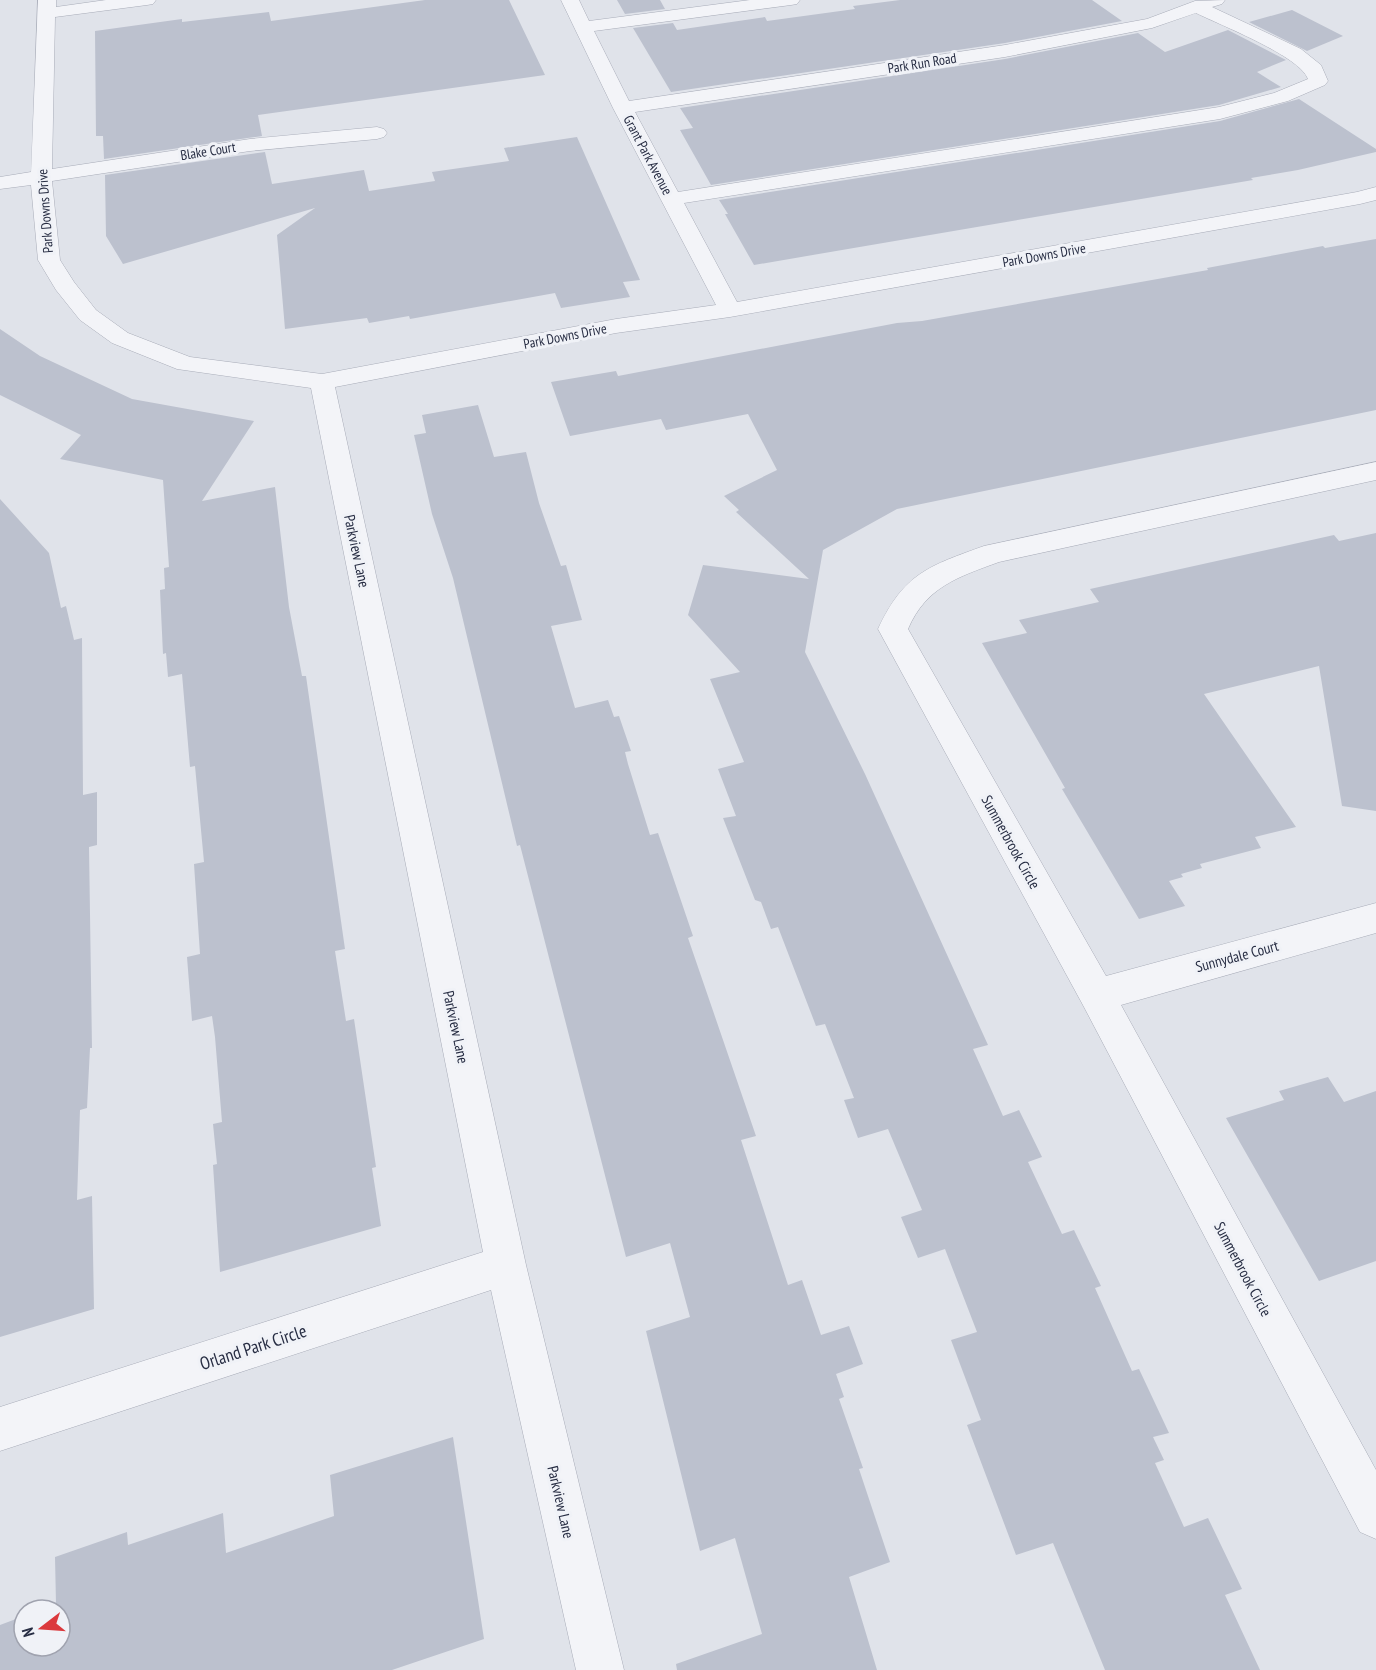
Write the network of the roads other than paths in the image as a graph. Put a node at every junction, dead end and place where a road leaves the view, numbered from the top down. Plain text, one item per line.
1 (147, 0) edge
2 (570, 0) edge
3 (791, 0) edge
4 (1216, 0) edge
5 (748, 3) edge
6 (1195, 6) junction
7 (47, 7) edge
8 (584, 27) junction
9 (623, 108) junction
10 (377, 133) dead end
11 (41, 177) junction
12 (0, 183) edge
13 (1376, 193) edge
14 (671, 199) junction
15 (730, 310) junction
16 (322, 382) junction
17 (1376, 471) edge
18 (1376, 918) edge
19 (1097, 995) junction
20 (506, 1265) junction
21 (0, 1429) edge
22 (1376, 1516) edge
23 (600, 1670) edge

1 - 7 street
2 - 8 street, Grant Park Avenue
3 - 5 street
4 - 6 street, Park Run Road
5 - 8 street
6 - 9 street, Park Run Road
6 - 14 street
7 - 11 street, Park Downs Drive
8 - 9 street, Grant Park Avenue
9 - 14 street, Grant Park Avenue
10 - 11 street, Blake Court
11 - 12 street, Blake Court
11 - 16 street, Park Downs Drive
13 - 15 street, Park Downs Drive
14 - 15 street, Grant Park Avenue
15 - 16 street, Park Downs Drive
16 - 20 street, Parkview Lane
17 - 19 street, Summerbrook Circle
18 - 19 street, Sunnydale Court
19 - 22 street, Summerbrook Circle
20 - 21 street, Orland Park Circle
20 - 23 street, Parkview Lane

